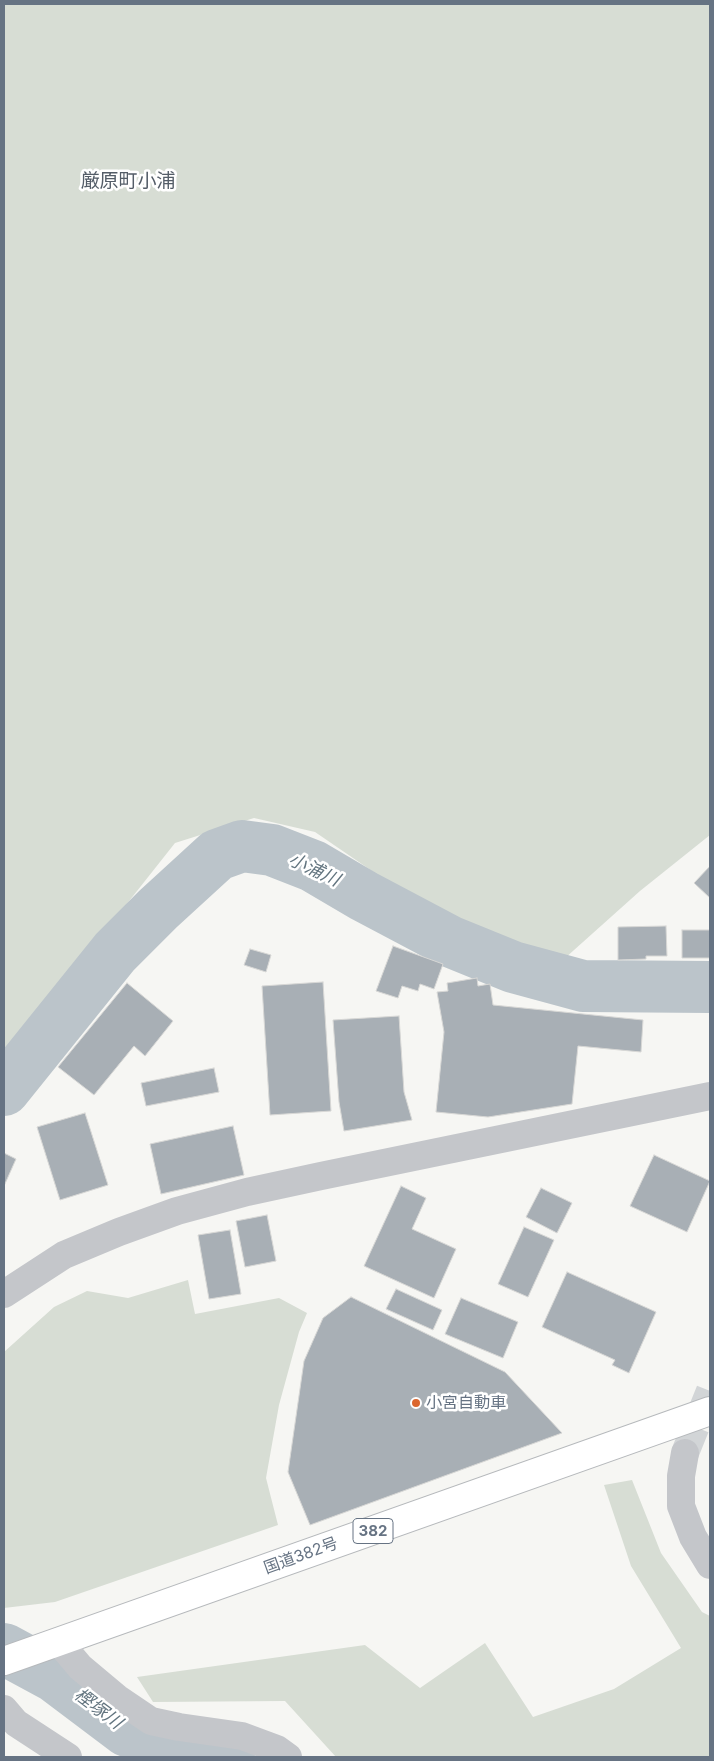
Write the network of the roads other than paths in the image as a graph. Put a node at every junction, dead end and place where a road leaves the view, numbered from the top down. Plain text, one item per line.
1 (710, 1096) edge
2 (4, 1294) edge
3 (710, 1411) edge
4 (685, 1453) tunnel mouth
5 (710, 1565) edge
6 (47, 1645) junction
7 (4, 1661) edge
8 (4, 1709) edge
9 (68, 1757) edge
10 (288, 1757) edge

1 - 2 street
3 - 6 highway, 国道382号 / 382
4 - 5 street
6 - 7 highway, 国道382号 / 382
6 - 10 street
8 - 9 street

